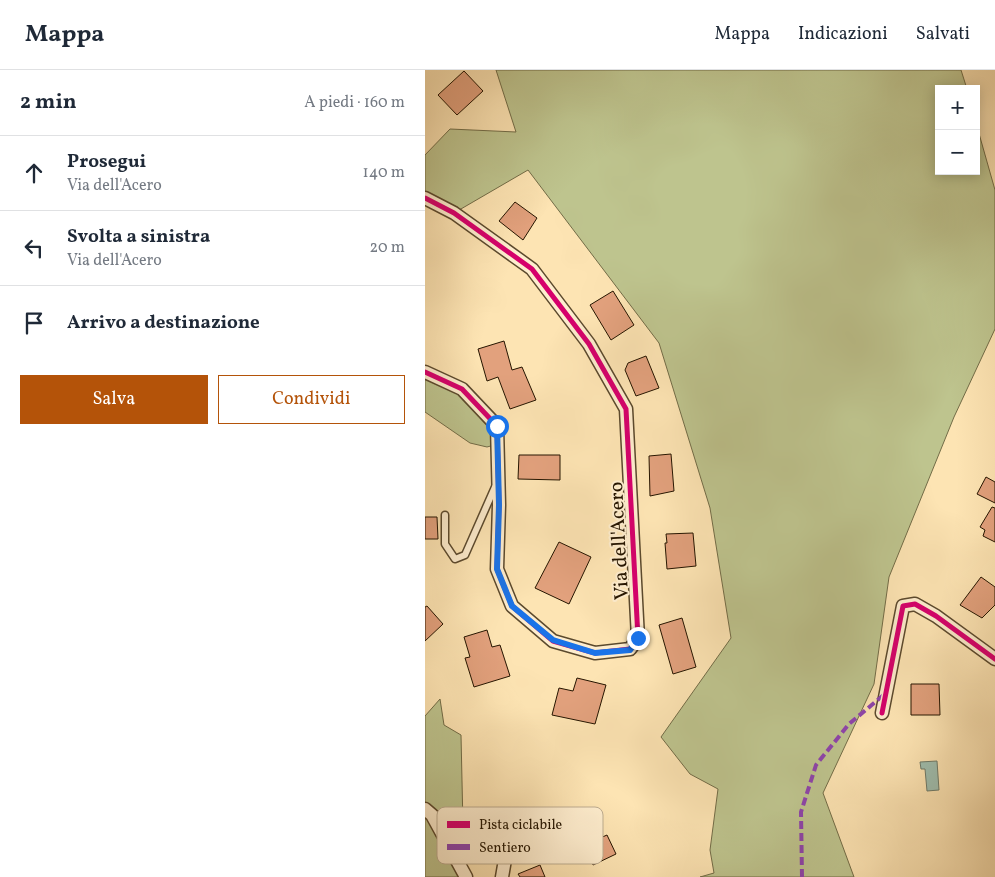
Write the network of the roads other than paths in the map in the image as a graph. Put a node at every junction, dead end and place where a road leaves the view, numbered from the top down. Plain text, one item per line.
1 (425, 198) edge
2 (425, 372) edge
3 (499, 479) junction
4 (445, 515) dead end
5 (995, 659) edge
6 (882, 713) dead end
7 (425, 809) edge
8 (437, 824) edge
9 (458, 864) edge
10 (504, 864) edge
11 (465, 877) edge
12 (501, 877) edge

1 - 3 street, Via dell'Acero
2 - 3 street, Via dell'Acero
3 - 4 lane
5 - 6 street
7 - 8 street
9 - 11 street
10 - 12 street

